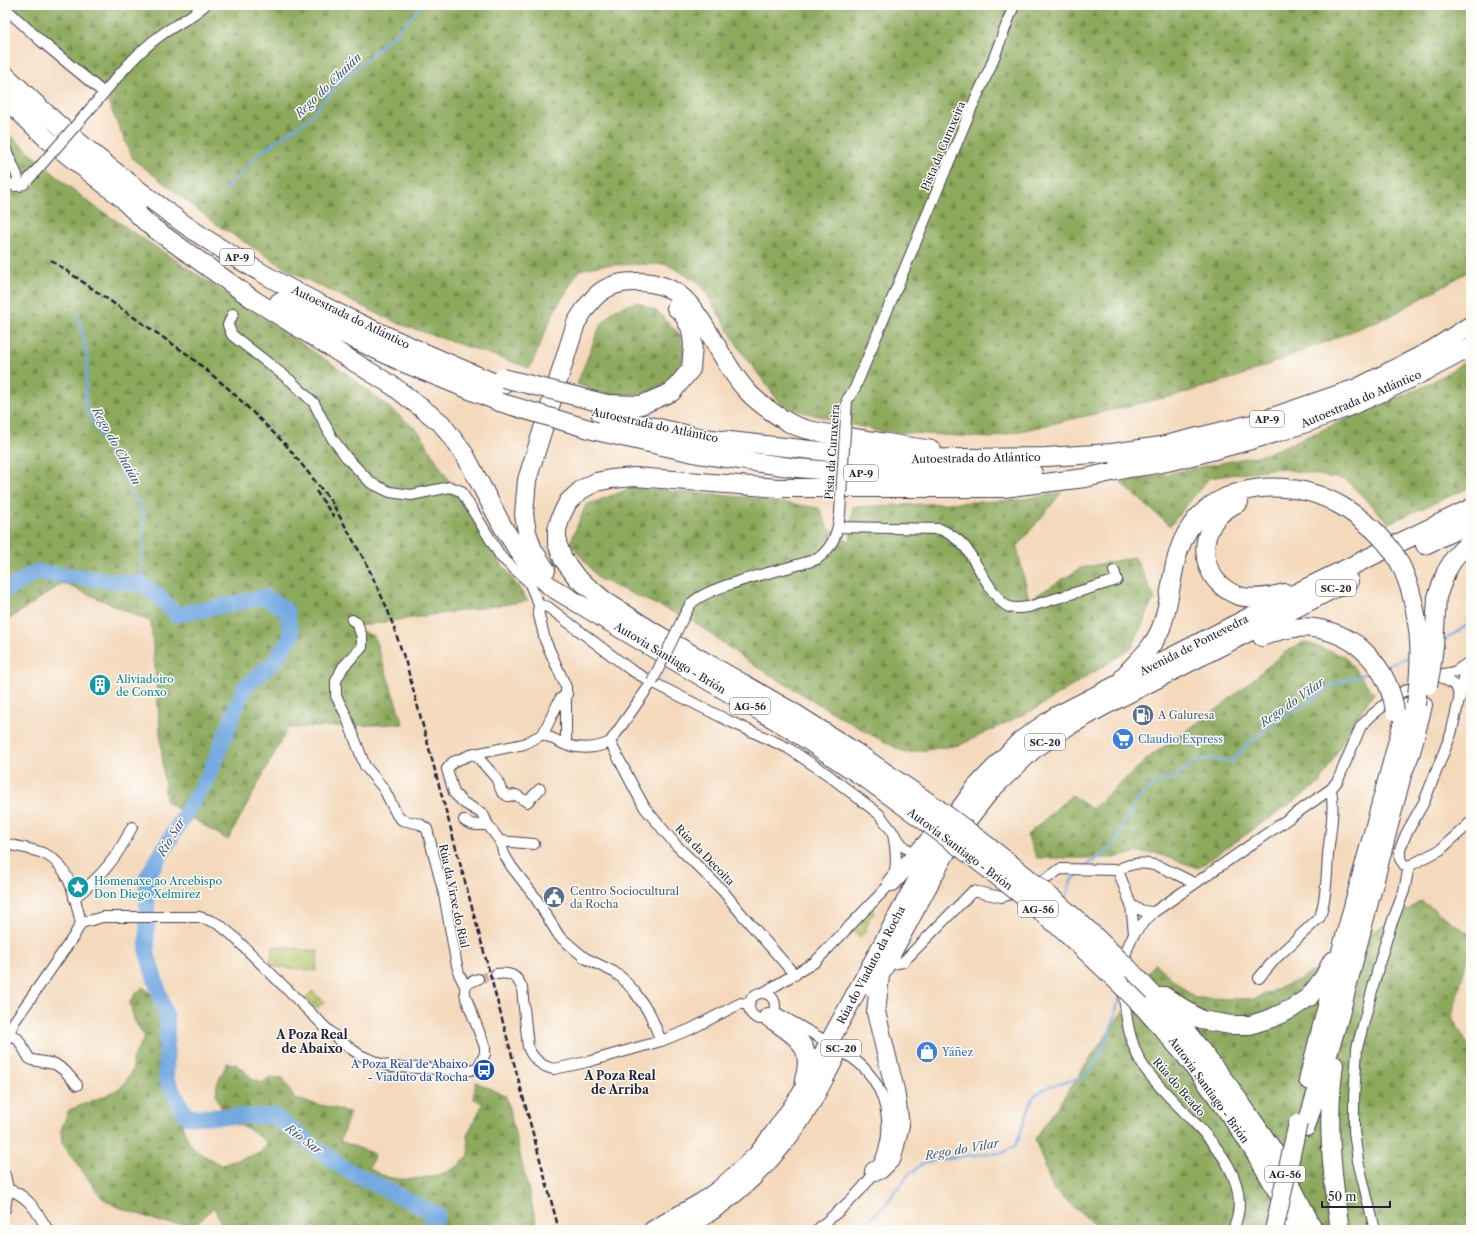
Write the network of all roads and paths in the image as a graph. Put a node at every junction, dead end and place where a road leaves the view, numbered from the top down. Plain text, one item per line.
1 (205, 5) edge
2 (1014, 5) edge
3 (5, 8) edge
4 (5, 75) edge
5 (101, 96) junction
6 (5, 98) edge
7 (5, 148) edge
8 (5, 182) edge
9 (24, 183) junction
10 (127, 204) junction
11 (234, 314) dead end
12 (1471, 325) edge
13 (1471, 348) edge
14 (501, 388) junction
15 (601, 416) junction
16 (984, 459) junction
17 (1129, 468) junction
18 (1471, 508) edge
19 (1471, 523) edge
20 (839, 527) junction
21 (1370, 533) junction
22 (1471, 540) edge
23 (1114, 571) dead end
24 (1302, 590) junction
25 (569, 597) junction
26 (539, 605) junction
27 (352, 620) dead end
28 (655, 633) junction
29 (1204, 656) junction
30 (1467, 664) edge
31 (1438, 675) junction
32 (652, 682) junction
33 (1116, 685) junction
34 (567, 694) junction
35 (1460, 698) junction
36 (1410, 707) junction
37 (543, 734) junction
38 (610, 742) junction
39 (566, 745) junction
40 (474, 753) junction
41 (1397, 770) junction
42 (540, 789) dead end
43 (1331, 789) junction
44 (964, 803) junction
45 (931, 815) junction
46 (464, 820) dead end
47 (1471, 822) edge
48 (488, 825) junction
49 (132, 826) dead end
50 (954, 828) junction
51 (891, 829) junction
52 (500, 841) junction
53 (5, 844) edge
54 (534, 844) dead end
55 (919, 852) junction
56 (1409, 866) junction
57 (1118, 870) junction
58 (892, 882) junction
59 (1194, 884) junction
60 (74, 898) junction
61 (1131, 905) junction
62 (1154, 912) junction
63 (81, 923) junction
64 (1134, 933) junction
65 (1344, 940) junction
66 (883, 970) junction
67 (496, 974) tunnel mouth
68 (796, 974) junction
69 (1259, 978) dead end
70 (478, 979) tunnel mouth
71 (1144, 983) junction
72 (465, 986) junction
73 (763, 993) junction
74 (749, 1005) junction
75 (771, 1014) junction
76 (1339, 1018) junction
77 (7, 1038) edge
78 (822, 1039) tunnel mouth
79 (661, 1041) junction
80 (846, 1054) tunnel mouth
81 (77, 1085) dead end
82 (800, 1096) junction
83 (1302, 1125) junction
84 (874, 1171) junction
85 (5, 1175) edge
86 (8, 1189) junction
87 (5, 1210) edge
88 (48, 1230) edge
89 (653, 1230) edge
90 (680, 1230) edge
91 (817, 1230) edge
92 (1232, 1230) edge
93 (1274, 1230) edge
94 (1283, 1230) edge
95 (1297, 1230) edge
96 (1314, 1230) edge
97 (1340, 1230) edge
98 (1375, 1230) edge

1 - 5 street
2 - 20 street, Pista da Curuxeira, bridge
3 - 5 street
4 - 14 highway, Autoestrada do Atlántico / AP-9
5 - 9 street, bridge
6 - 10 highway, Autoestrada do Atlántico / AP-9
7 - 9 street
8 - 9 street
10 - 14 highway, Autoestrada do Atlántico / AP-9
10 - 25 highway, Autovía Santiago - Brión
11 - 26 street
12 - 16 highway, Autoestrada do Atlántico / AP-9
13 - 17 highway, Autoestrada do Atlántico / AP-9
14 - 15 highway, Autoestrada do Atlántico / AP-9, bridge
14 - 15 highway, bridge
15 - 16 highway, Autoestrada do Atlántico / AP-9
15 - 17 highway, Autoestrada do Atlántico / AP-9
15 - 28 highway
16 - 25 highway
17 - 28 highway
18 - 24 highway, Avenida de Pontevedra / SC-20
19 - 29 highway, Avenida de Pontevedra / SC-20
20 - 23 street
20 - 32 street, Pista da Curuxeira, bridge
21 - 24 highway
21 - 33 highway
21 - 36 highway
22 - 36 highway, bridge
24 - 33 highway, Avenida de Pontevedra / SC-20
25 - 45 highway, Autovía Santiago - Brión / AG-56
26 - 32 street
26 - 34 street
27 - 72 street, Rúa da Virxe do Rial
28 - 45 highway, Autovía Santiago - Brión / AG-56
29 - 36 highway, bridge
29 - 50 highway, Avenida de Pontevedra / SC-20
30 - 31 street
30 - 35 street
31 - 35 street
31 - 43 street
32 - 38 street, Pista da Curuxeira
32 - 51 street
33 - 44 highway, Avenida de Pontevedra / SC-20
34 - 37 street
34 - 39 street
35 - 56 street
36 - 41 highway
36 - 41 highway
37 - 39 street
37 - 40 street
38 - 39 street
38 - 68 street, Rúa da Decoita
40 - 42 street
40 - 48 street
41 - 65 highway
41 - 76 highway
43 - 59 street, Rúa do Beado
43 - 69 street
44 - 50 highway, Avenida de Pontevedra / SC-20
44 - 55 highway
45 - 71 highway, Autovía Santiago - Brión / AG-56, bridge
45 - 95 highway, Autovía Santiago - Brión / AG-56, bridge
46 - 48 street
47 - 56 street
48 - 52 street
49 - 60 street
50 - 66 highway, Rúa do Viaduto da Rocha / SC-20
50 - 82 highway, Rúa do Viaduto da Rocha / SC-20
51 - 55 street
51 - 58 street
52 - 54 street
52 - 79 street
53 - 60 street
55 - 58 highway
56 - 98 street
57 - 59 street
57 - 61 street
57 - 66 street
58 - 68 street
59 - 62 street, Rúa do Beado
60 - 63 street
61 - 62 street
61 - 64 street
62 - 64 street, Rúa do Beado
63 - 72 street
63 - 77 street
64 - 92 street, Rúa do Beado
65 - 71 highway
65 - 83 highway
66 - 84 highway
66 - 90 highway, Rúa do Viaduto da Rocha / SC-20
67 - 79 street
68 - 73 street
70 - 72 street
71 - 96 highway, Autovía Santiago - Brión / AG-56
73 - 74 street
73 - 75 street
74 - 75 street
74 - 79 street
75 - 78 street
75 - 82 highway
76 - 83 highway
76 - 97 highway
77 - 81 street
80 - 84 street
82 - 89 highway, Rúa do Viaduto da Rocha / SC-20
83 - 93 highway, bridge
83 - 94 highway
84 - 91 street
85 - 86 street
86 - 87 street
86 - 88 street

